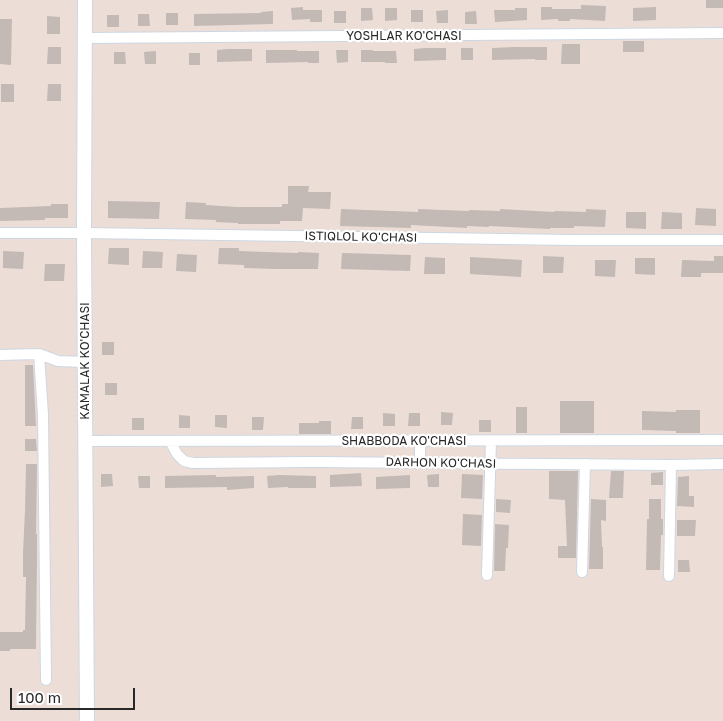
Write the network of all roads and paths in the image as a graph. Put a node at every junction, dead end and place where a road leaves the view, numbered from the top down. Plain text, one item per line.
1 (85, 0) edge
2 (723, 33) edge
3 (85, 38) junction
4 (0, 233) edge
5 (84, 233) junction
6 (723, 240) edge
7 (39, 354) junction
8 (0, 356) edge
9 (85, 362) junction
10 (723, 440) edge
11 (86, 441) junction
12 (170, 441) junction
13 (420, 441) junction
14 (491, 441) junction
15 (420, 463) junction
16 (490, 464) junction
17 (585, 464) junction
18 (723, 464) edge
19 (670, 465) junction
20 (582, 572) dead end
21 (487, 575) dead end
22 (669, 576) dead end
23 (46, 680) dead end
24 (87, 721) edge

1 - 3 main road, KAMALAK KO'CHASI
2 - 3 street, YOSHLAR KO'CHASI
3 - 5 main road, KAMALAK KO'CHASI
4 - 5 street, ISTIQLOL KO'CHASI
5 - 6 street, ISTIQLOL KO'CHASI
5 - 9 main road, KAMALAK KO'CHASI
7 - 8 street
7 - 9 street
7 - 23 street
9 - 11 main road, KAMALAK KO'CHASI
10 - 14 street, SHABBODA KO'CHASI
11 - 12 street, SHABBODA KO'CHASI
11 - 24 main road, KAMALAK KO'CHASI
12 - 13 street, SHABBODA KO'CHASI
12 - 15 street, DARHON KO'CHASI
13 - 14 street, SHABBODA KO'CHASI
13 - 15 street
14 - 16 street
15 - 16 street, DARHON KO'CHASI
16 - 17 street, DARHON KO'CHASI
16 - 21 street
17 - 19 street, DARHON KO'CHASI
17 - 20 street
18 - 19 street, DARHON KO'CHASI
19 - 22 street

